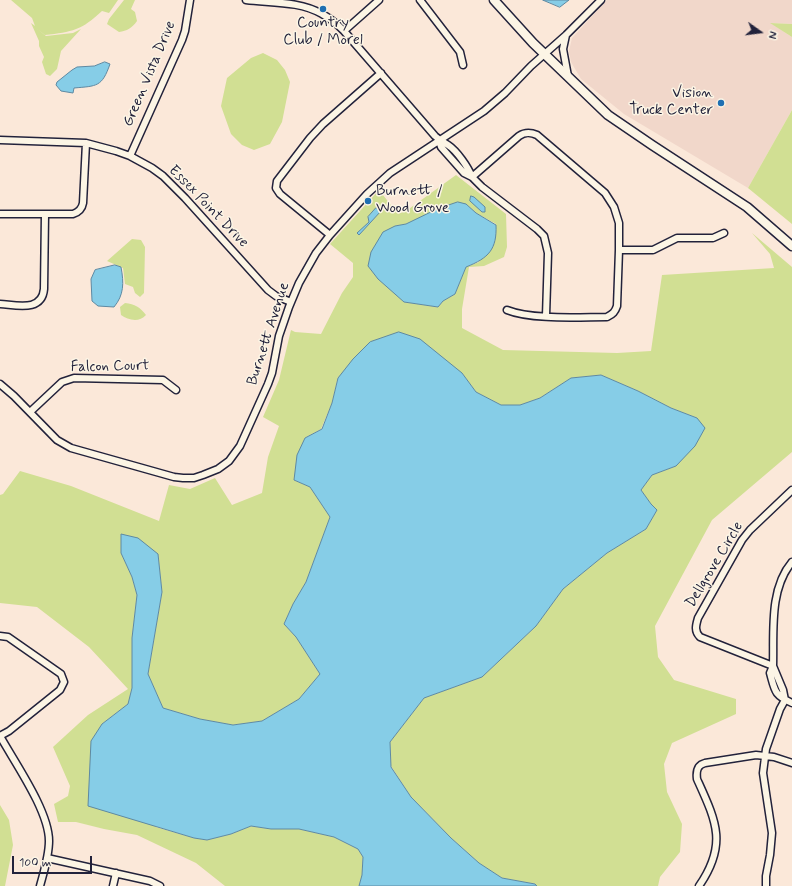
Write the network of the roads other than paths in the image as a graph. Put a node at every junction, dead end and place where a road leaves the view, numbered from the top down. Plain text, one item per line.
1 (190, 0) edge
2 (246, 0) edge
3 (379, 0) edge
4 (420, 0) edge
5 (494, 0) edge
6 (601, 0) edge
7 (262, 1) edge
8 (344, 31) junction
9 (566, 35) junction
10 (544, 54) junction
11 (463, 65) dead end
12 (380, 73) junction
13 (568, 76) junction
14 (0, 140) edge
15 (439, 140) junction
16 (86, 143) junction
17 (130, 156) junction
18 (472, 177) junction
19 (0, 214) edge
20 (45, 214) junction
21 (724, 233) dead end
22 (330, 235) junction
23 (792, 246) edge
24 (619, 250) junction
25 (291, 302) junction
26 (0, 304) edge
27 (507, 310) dead end
28 (546, 316) junction
29 (0, 384) edge
30 (176, 390) dead end
31 (30, 412) junction
32 (792, 490) edge
33 (792, 562) edge
34 (0, 636) edge
35 (773, 666) junction
36 (785, 700) junction
37 (792, 703) edge
38 (0, 736) edge
39 (765, 756) junction
40 (792, 763) edge
41 (47, 858) junction
42 (116, 873) junction
43 (40, 886) edge
44 (113, 886) edge
45 (160, 886) edge
46 (699, 886) edge
47 (766, 886) edge

1 - 17 street, Green Vista Drive
2 - 7 street
3 - 8 street
4 - 11 street
5 - 10 main road
6 - 9 street, Burnett Avenue
7 - 8 street
8 - 12 street
9 - 10 street, Burnett Avenue
9 - 13 street
10 - 13 main road
10 - 15 street, Burnett Avenue
12 - 15 street
12 - 22 street
13 - 23 main road
14 - 16 street, Essex Point Drive
15 - 18 street
15 - 22 street, Burnett Avenue
16 - 17 street, Essex Point Drive
16 - 20 street
17 - 25 street, Essex Point Drive
18 - 24 street
18 - 28 street
19 - 20 street
20 - 26 street
21 - 24 street
22 - 25 street, Burnett Avenue
24 - 28 street
25 - 31 street, Burnett Avenue
27 - 28 street
29 - 31 street, Burnett Avenue
30 - 31 street, Falcon Court
32 - 35 street, Dellgrove Circle
33 - 35 street
34 - 38 street
35 - 36 street
36 - 37 street
36 - 39 street
38 - 41 street
39 - 40 street
39 - 46 street
39 - 47 street
41 - 42 street
41 - 43 street
42 - 44 street
42 - 45 street

